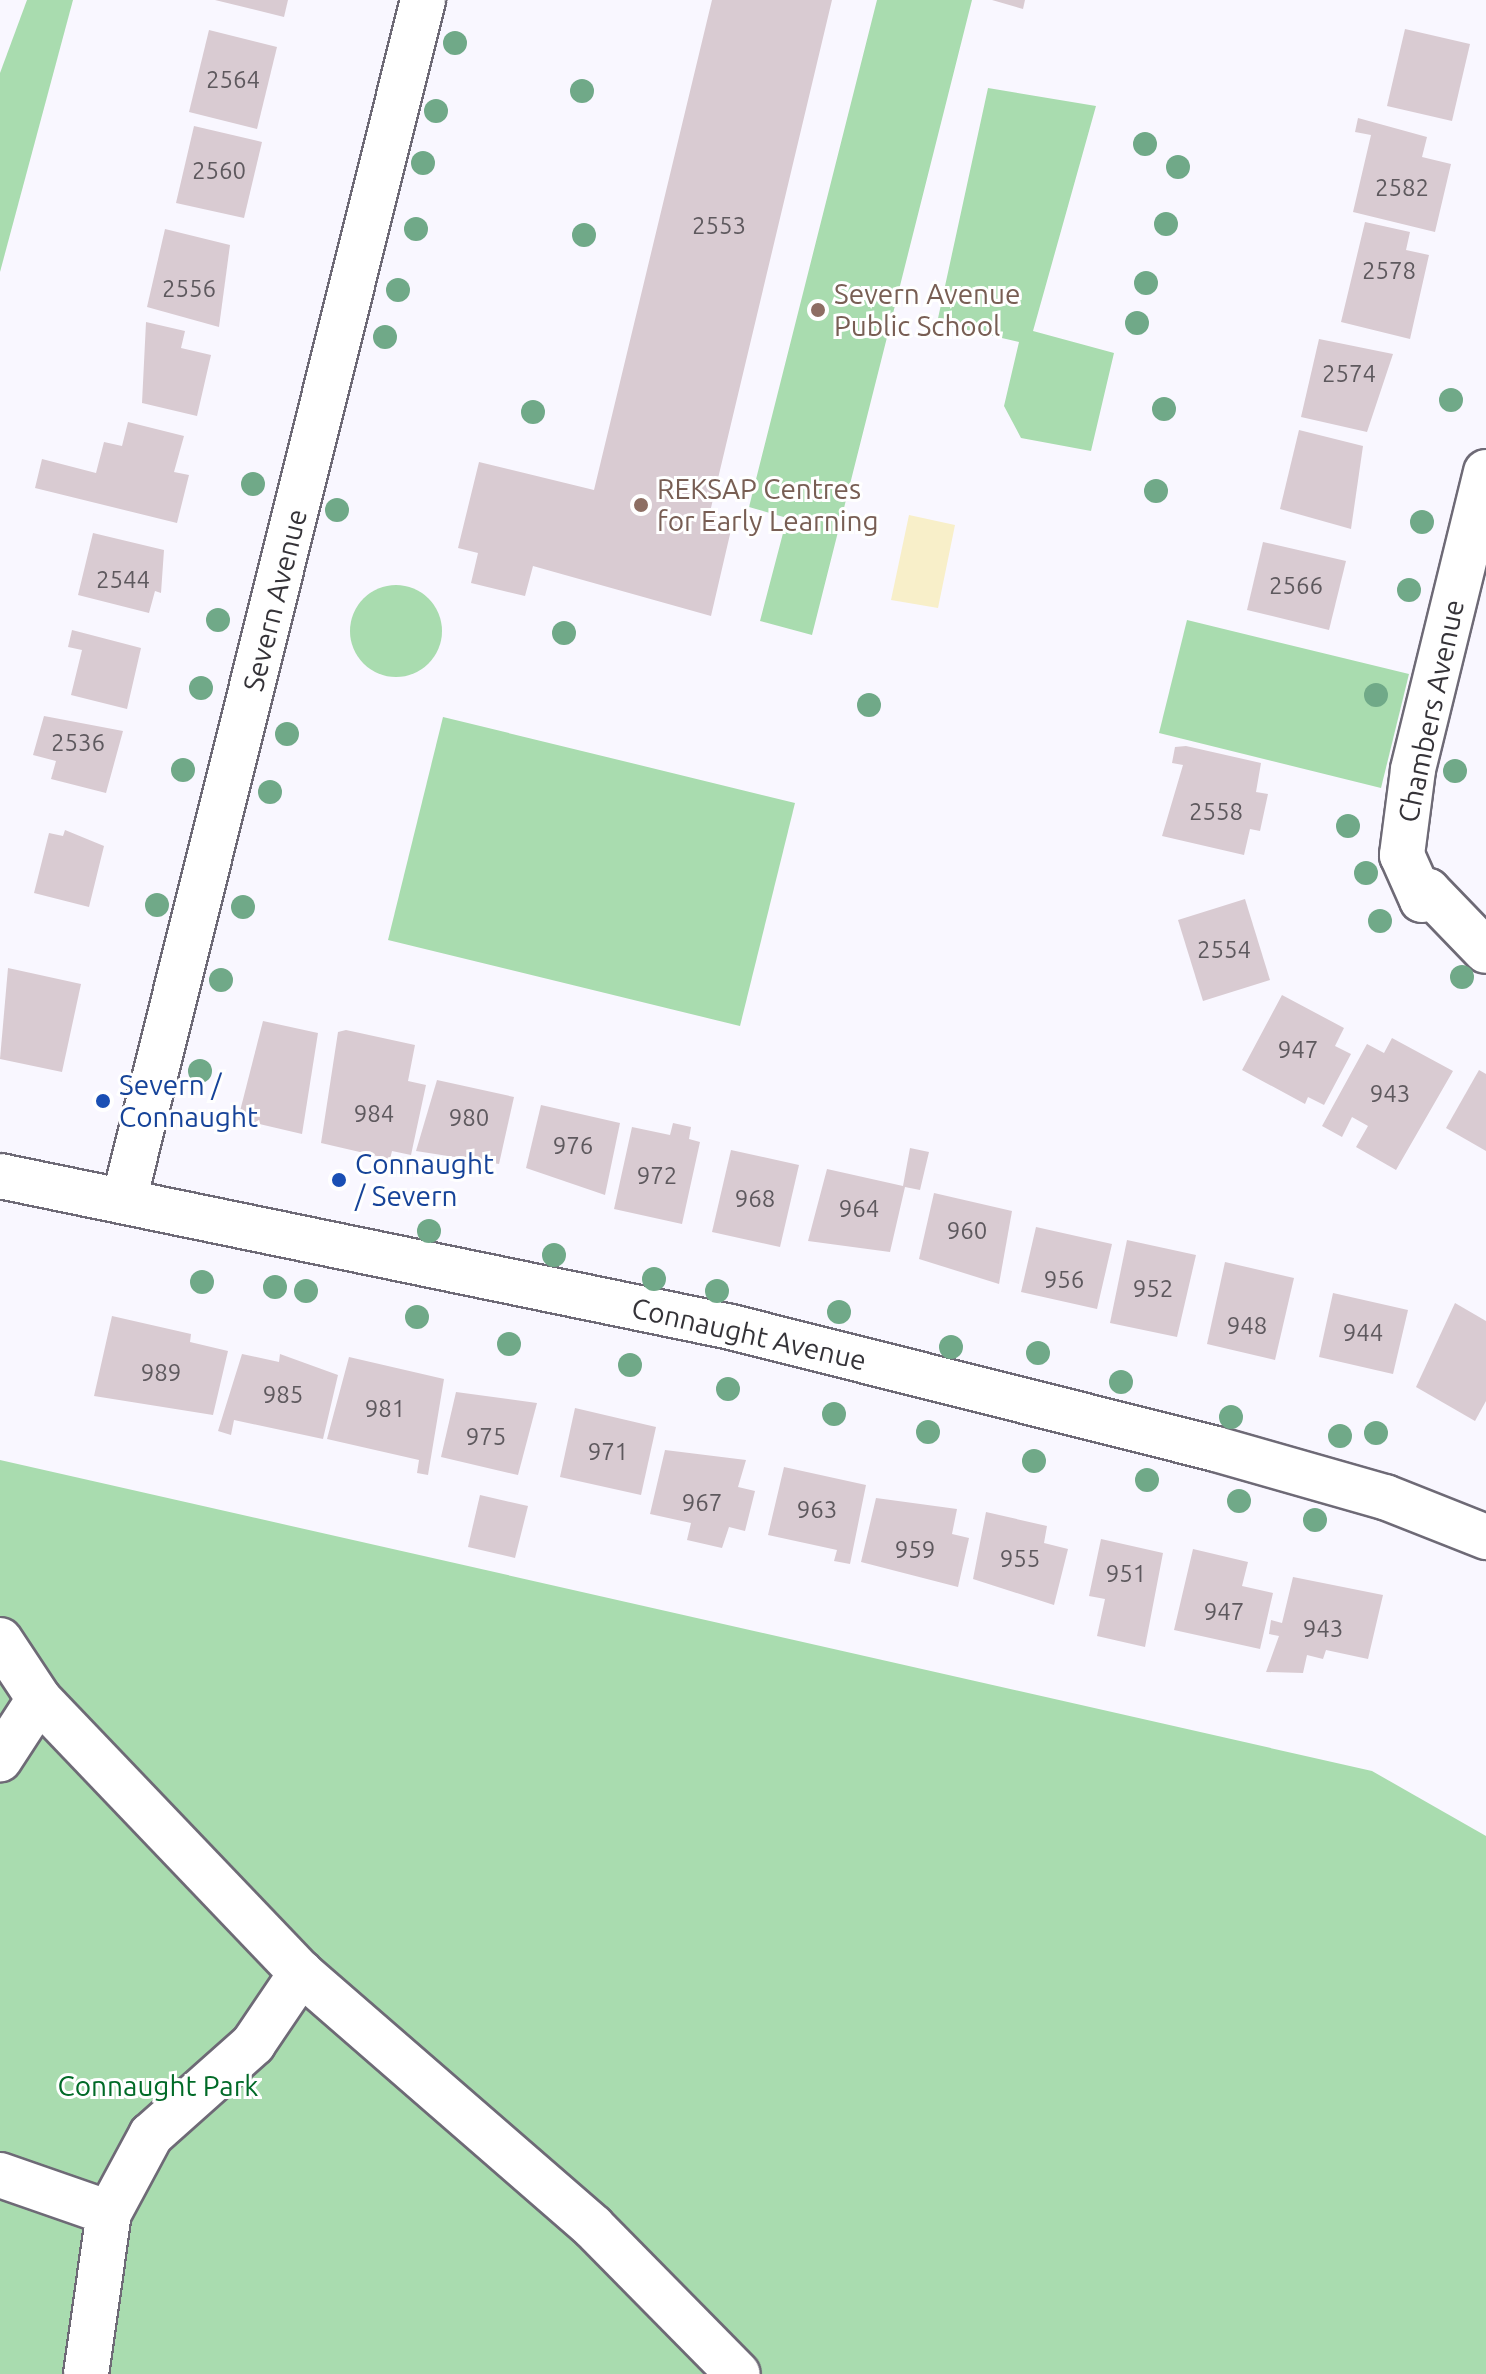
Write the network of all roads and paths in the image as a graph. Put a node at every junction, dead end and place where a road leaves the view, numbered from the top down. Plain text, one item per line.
1 (423, 0) edge
2 (1486, 472) edge
3 (1486, 951) edge
4 (0, 1176) edge
5 (124, 1200) junction
6 (1486, 1537) edge
7 (0, 1640) edge
8 (39, 1699) junction
9 (0, 1759) edge
10 (301, 1973) junction
11 (0, 2175) edge
12 (109, 2213) junction
13 (86, 2374) edge
14 (738, 2374) edge

1 - 5 street, Severn Avenue
2 - 3 street, Chambers Avenue
4 - 5 street, Connaught Avenue
5 - 6 street, Connaught Avenue
7 - 8 street
8 - 9 street
8 - 10 street
10 - 12 street
10 - 14 street
11 - 12 street
12 - 13 street

